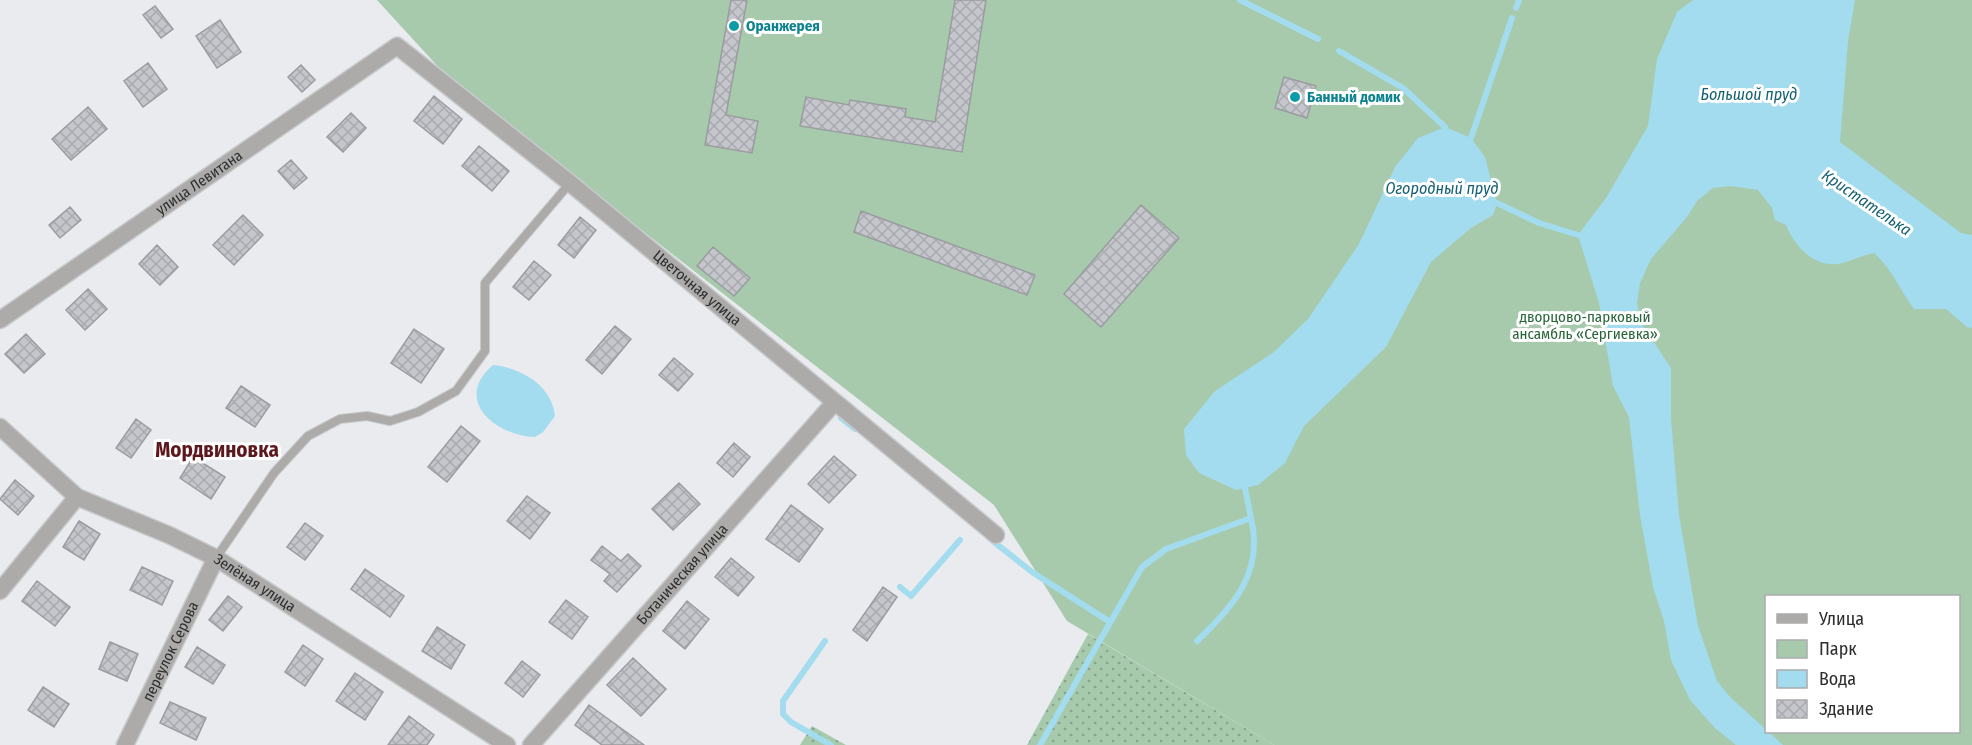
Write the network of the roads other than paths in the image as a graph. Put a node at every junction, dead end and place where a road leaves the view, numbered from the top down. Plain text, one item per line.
1 (397, 46) joint
2 (570, 183) junction
3 (0, 320) edge
4 (834, 403) junction
5 (0, 428) edge
6 (77, 497) junction
7 (996, 535) dead end
8 (216, 558) junction
9 (0, 591) edge
10 (125, 745) edge
11 (507, 745) edge
12 (531, 745) edge

1 - 2 street, Цветочная улица
1 - 3 street, улица Левитана
2 - 4 street, Цветочная улица
2 - 8 lane
4 - 7 street, Цветочная улица
4 - 12 street, Ботаническая улица
5 - 6 street, Зелёная улица
6 - 8 street, Зелёная улица
6 - 9 street
8 - 10 street, переулок Серова
8 - 11 street, Зелёная улица

